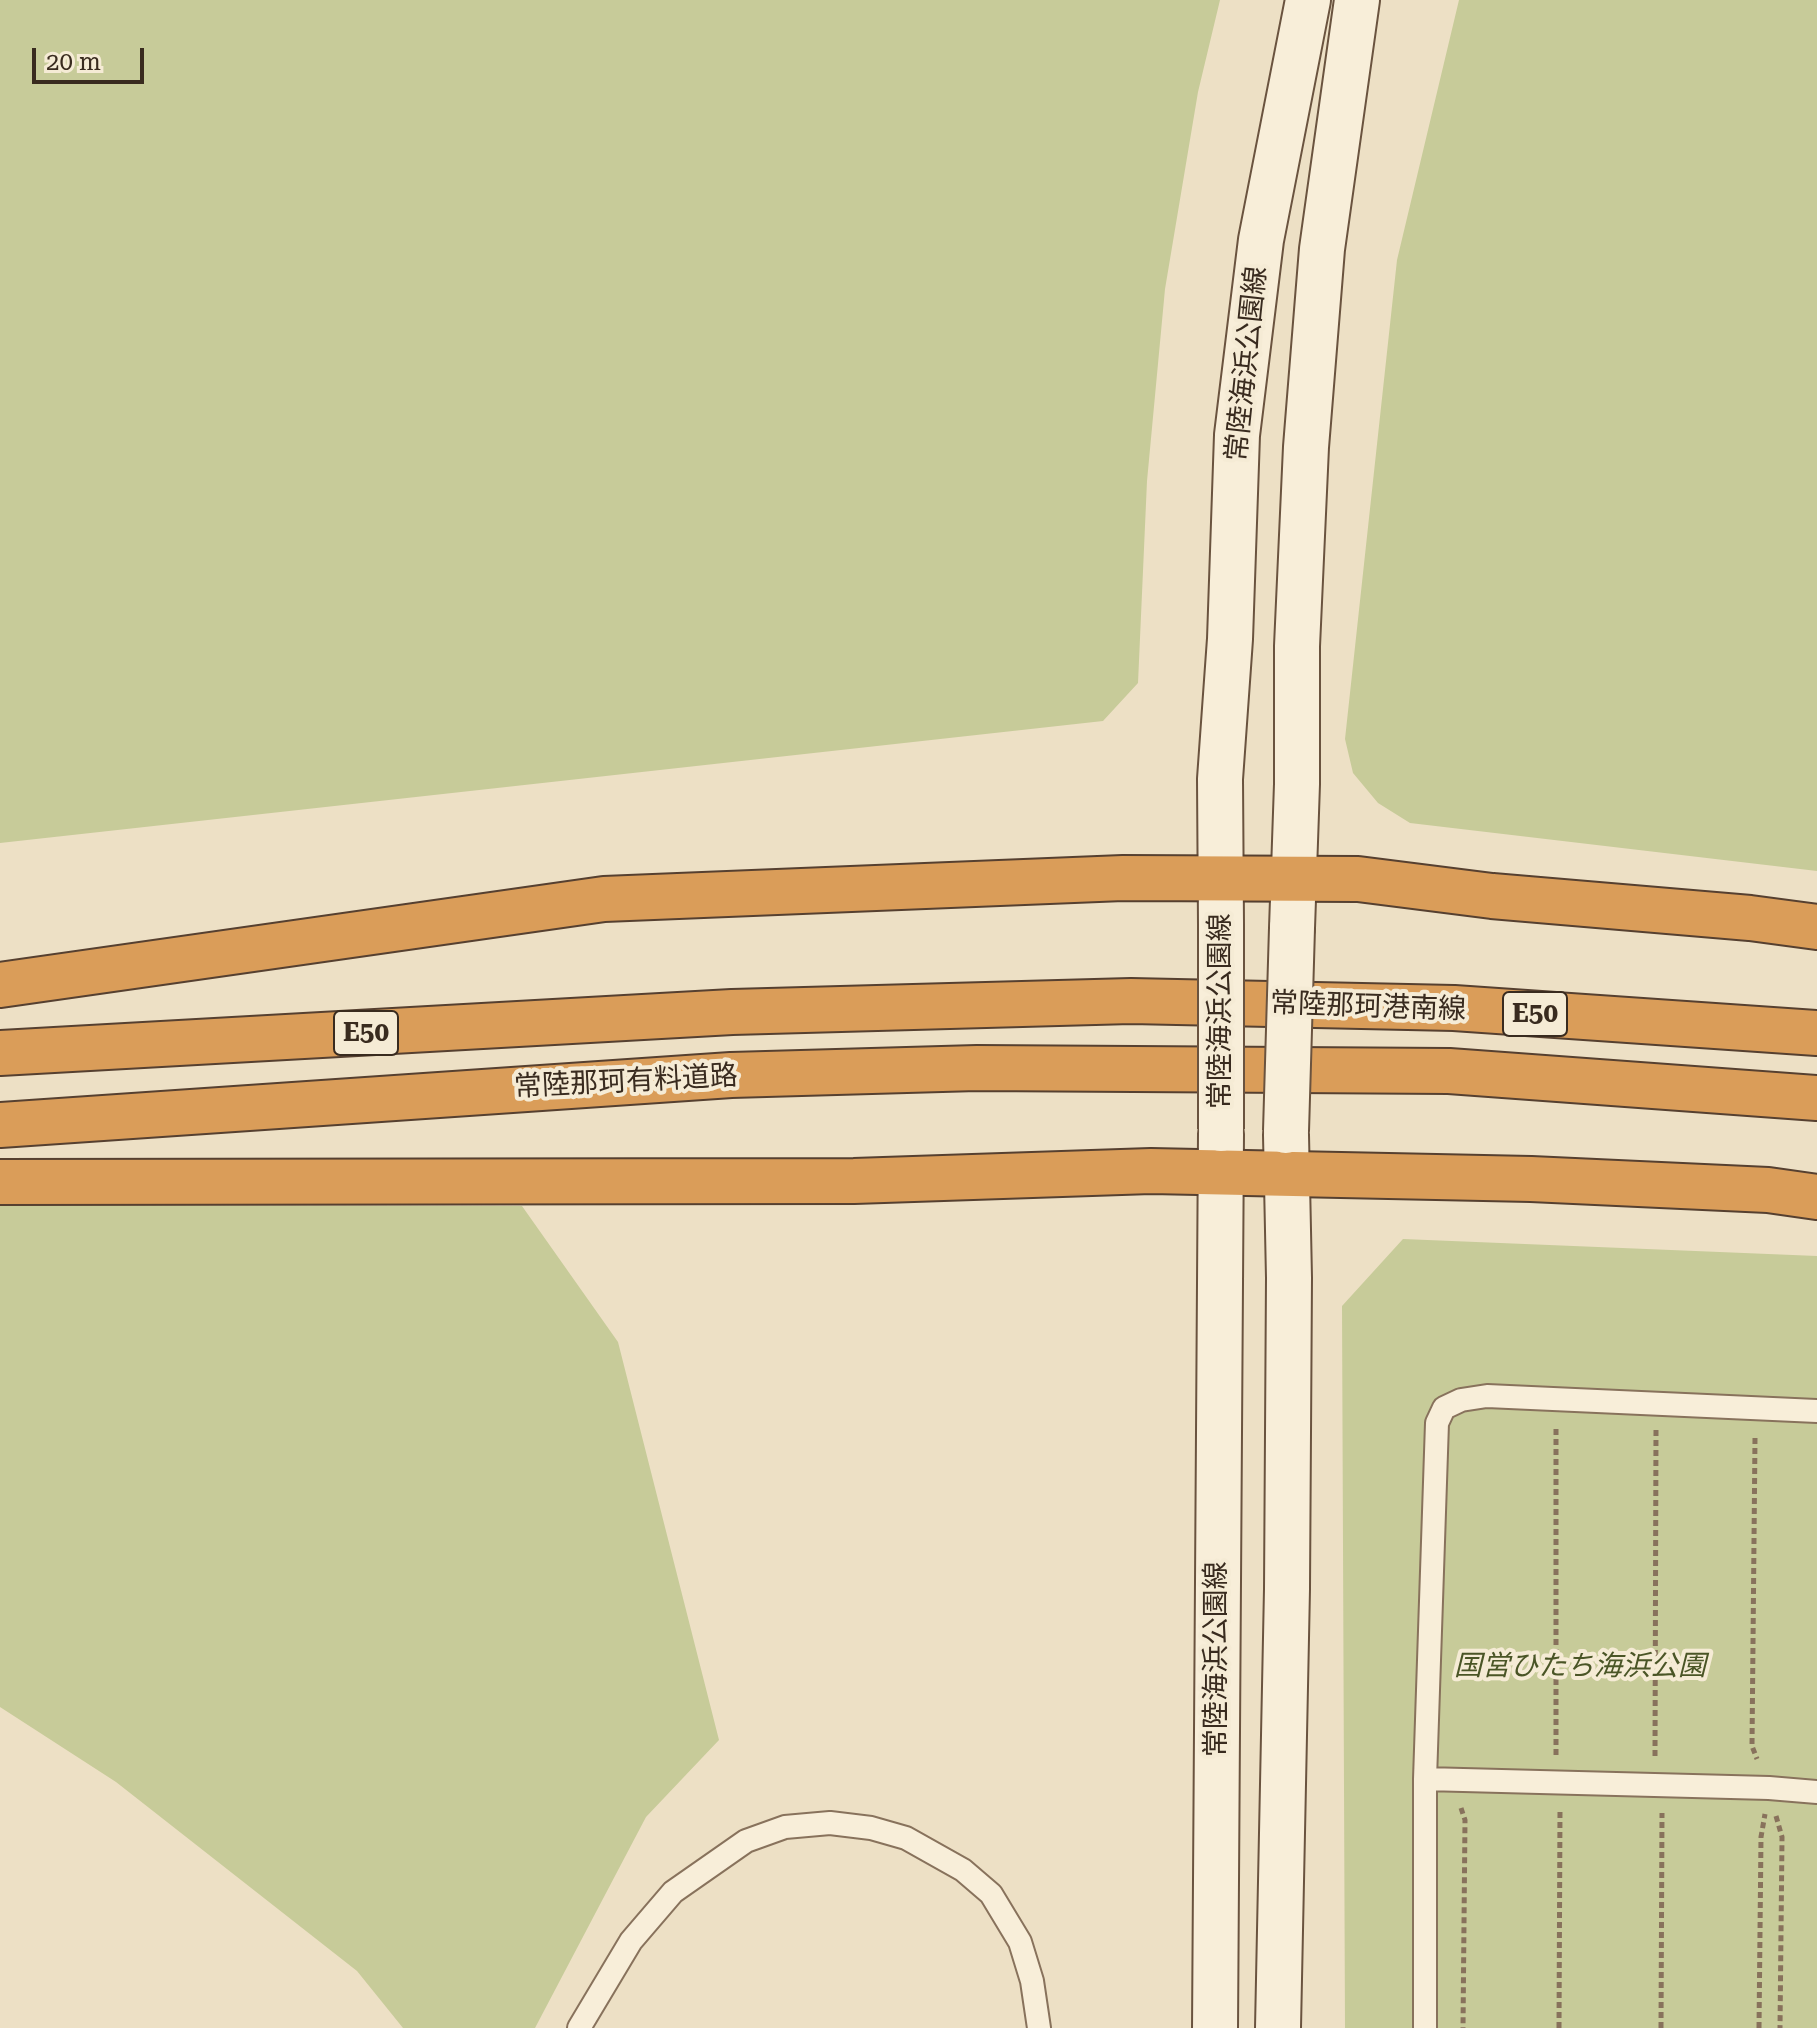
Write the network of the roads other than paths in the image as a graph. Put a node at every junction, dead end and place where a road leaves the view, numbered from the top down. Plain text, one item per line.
1 (1308, 0) edge
2 (1357, 0) edge
3 (1293, 877) junction
4 (1219, 878) junction
5 (1817, 927) edge
6 (0, 985) edge
7 (1817, 1033) edge
8 (0, 1053) edge
9 (1817, 1098) edge
10 (0, 1125) edge
11 (1286, 1152) junction
12 (1221, 1172) junction
13 (0, 1182) edge
14 (1817, 1197) edge
15 (1817, 1411) edge
16 (1425, 1779) junction
17 (1817, 1792) edge
18 (579, 2028) edge
19 (1039, 2028) edge
20 (1215, 2028) edge
21 (1278, 2028) edge
22 (1425, 2028) edge

1 - 4 main road, 常陸海浜公園線
2 - 3 main road
3 - 4 highway
3 - 5 highway
3 - 11 main road, bridge
4 - 6 highway
4 - 12 main road, 常陸海浜公園線, bridge
7 - 8 highway, 常陸那珂港南線 / E50
9 - 10 highway, 常陸那珂有料道路 / E50
11 - 12 highway
11 - 14 highway
11 - 21 main road
12 - 13 highway
12 - 20 main road, 常陸海浜公園線
15 - 16 lane
16 - 17 lane
16 - 22 lane
18 - 19 lane

